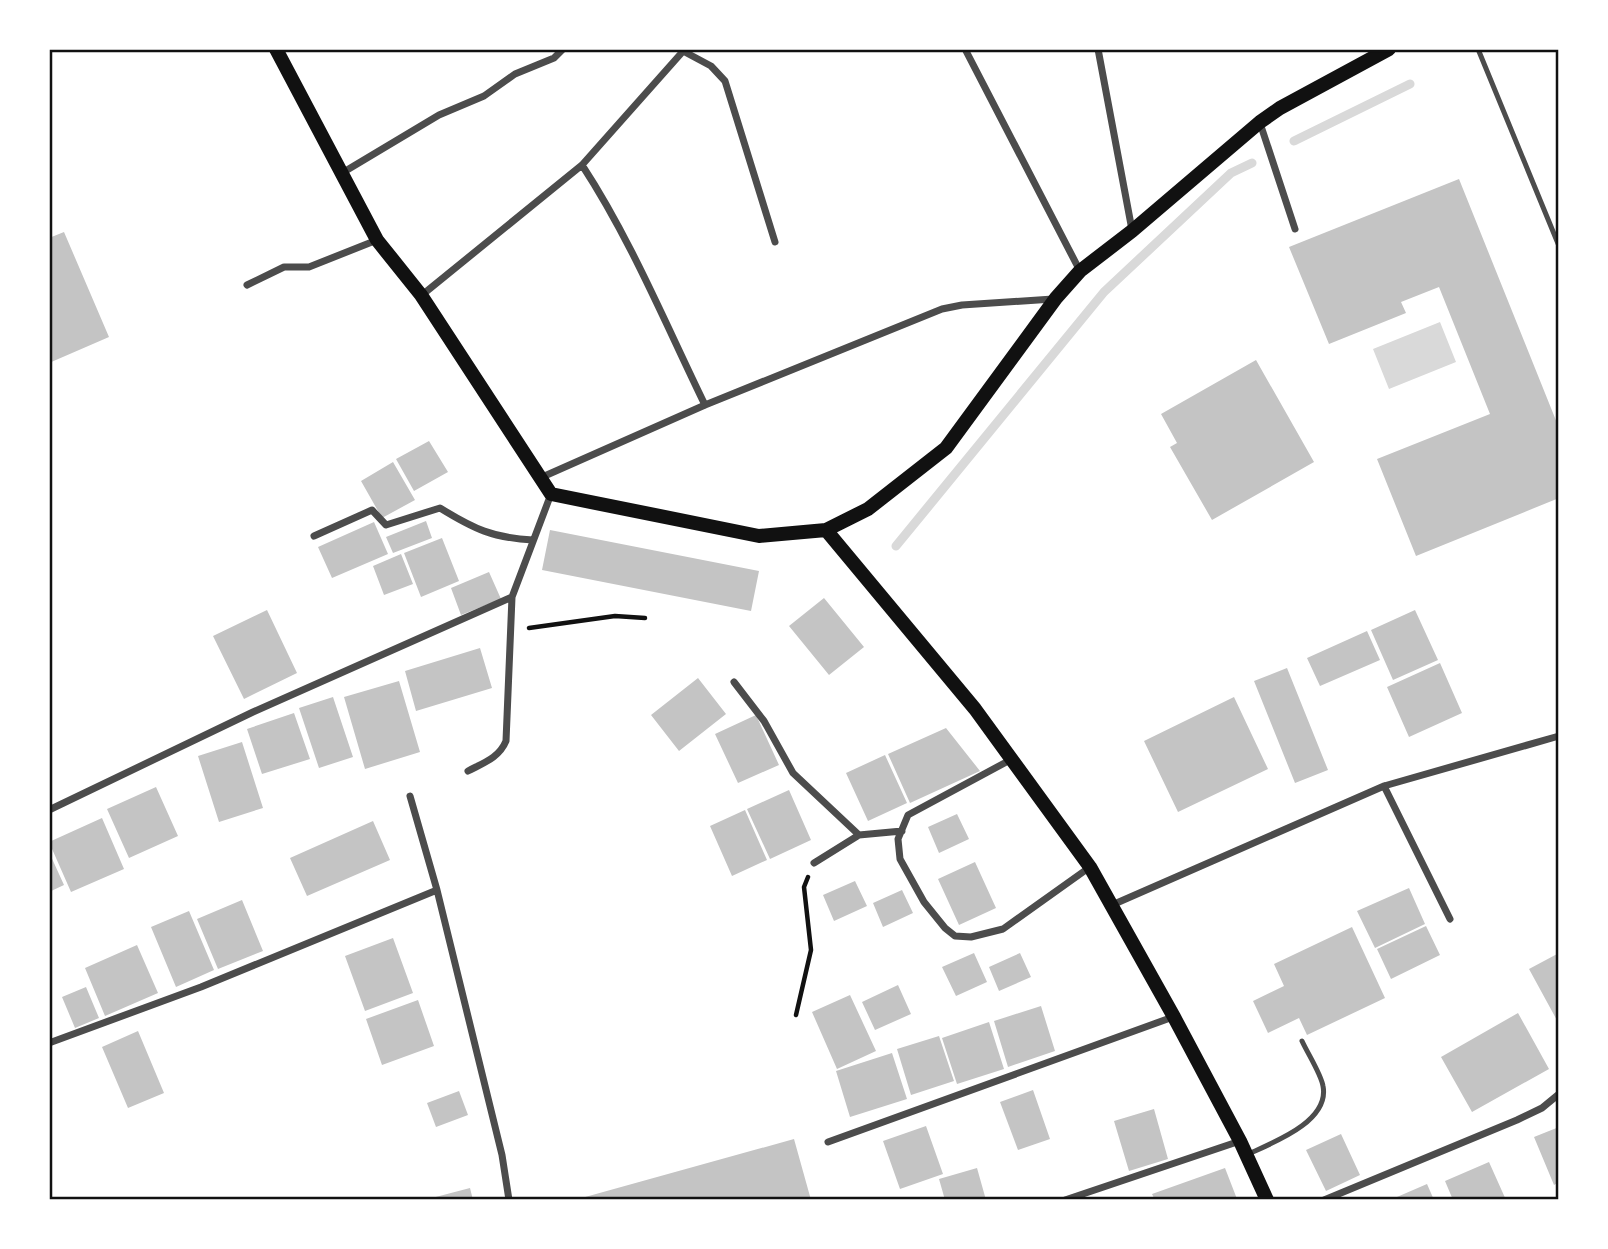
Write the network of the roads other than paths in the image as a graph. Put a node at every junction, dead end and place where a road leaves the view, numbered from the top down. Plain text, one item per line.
1 (276, 49) edge
2 (562, 49) edge
3 (965, 49) edge
4 (1098, 49) edge
5 (1389, 49) edge
6 (1478, 49) edge
7 (684, 50) edge
8 (1260, 122) junction
9 (582, 165) junction
10 (342, 173) junction
11 (1295, 229) dead end
12 (1132, 231) junction
13 (377, 240) junction
14 (775, 242) dead end
15 (1559, 246) edge
16 (1080, 271) junction
17 (247, 285) dead end
18 (421, 295) junction
19 (1056, 298) junction
20 (705, 405) junction
21 (539, 478) junction
22 (551, 494) junction
23 (826, 530) junction
24 (314, 536) dead end
25 (533, 540) junction
26 (512, 597) junction
27 (734, 682) dead end
28 (1559, 736) edge
29 (1012, 759) junction
30 (468, 771) dead end
31 (1384, 786) junction
32 (410, 796) dead end
33 (49, 810) edge
34 (902, 831) junction
35 (859, 835) junction
36 (814, 863) road end
37 (1090, 867) junction
38 (437, 890) junction
39 (1112, 905) junction
40 (1450, 919) dead end
41 (1174, 1017) junction
42 (1302, 1041) dead end
43 (49, 1043) edge
44 (1559, 1094) edge
45 (1240, 1141) junction
46 (828, 1142) dead end
47 (1246, 1155) junction
48 (509, 1200) edge
49 (1065, 1200) edge
50 (1267, 1200) edge
51 (1324, 1200) edge

1 - 10 main road
2 - 10 street
3 - 16 street
4 - 12 street
5 - 8 main road
6 - 15 lane
7 - 9 street
7 - 14 street
8 - 11 street
8 - 12 main road
9 - 18 street
9 - 20 street
10 - 13 main road
12 - 16 main road
13 - 17 street
13 - 18 main road
16 - 19 main road
18 - 21 main road
19 - 20 street
19 - 23 main road
20 - 21 street
21 - 22 main road
22 - 23 main road
22 - 25 street
23 - 29 main road
24 - 25 street
25 - 26 street
26 - 30 street
26 - 33 street
27 - 35 street
28 - 31 street
29 - 34 street
29 - 37 main road
31 - 39 street
31 - 40 street
32 - 38 street
34 - 35 street
34 - 37 street
35 - 36 street
37 - 39 main road
38 - 43 street
38 - 48 street
39 - 41 main road
41 - 45 main road
41 - 46 street
42 - 47 lane
44 - 51 street
45 - 47 main road
45 - 49 street
47 - 50 main road

